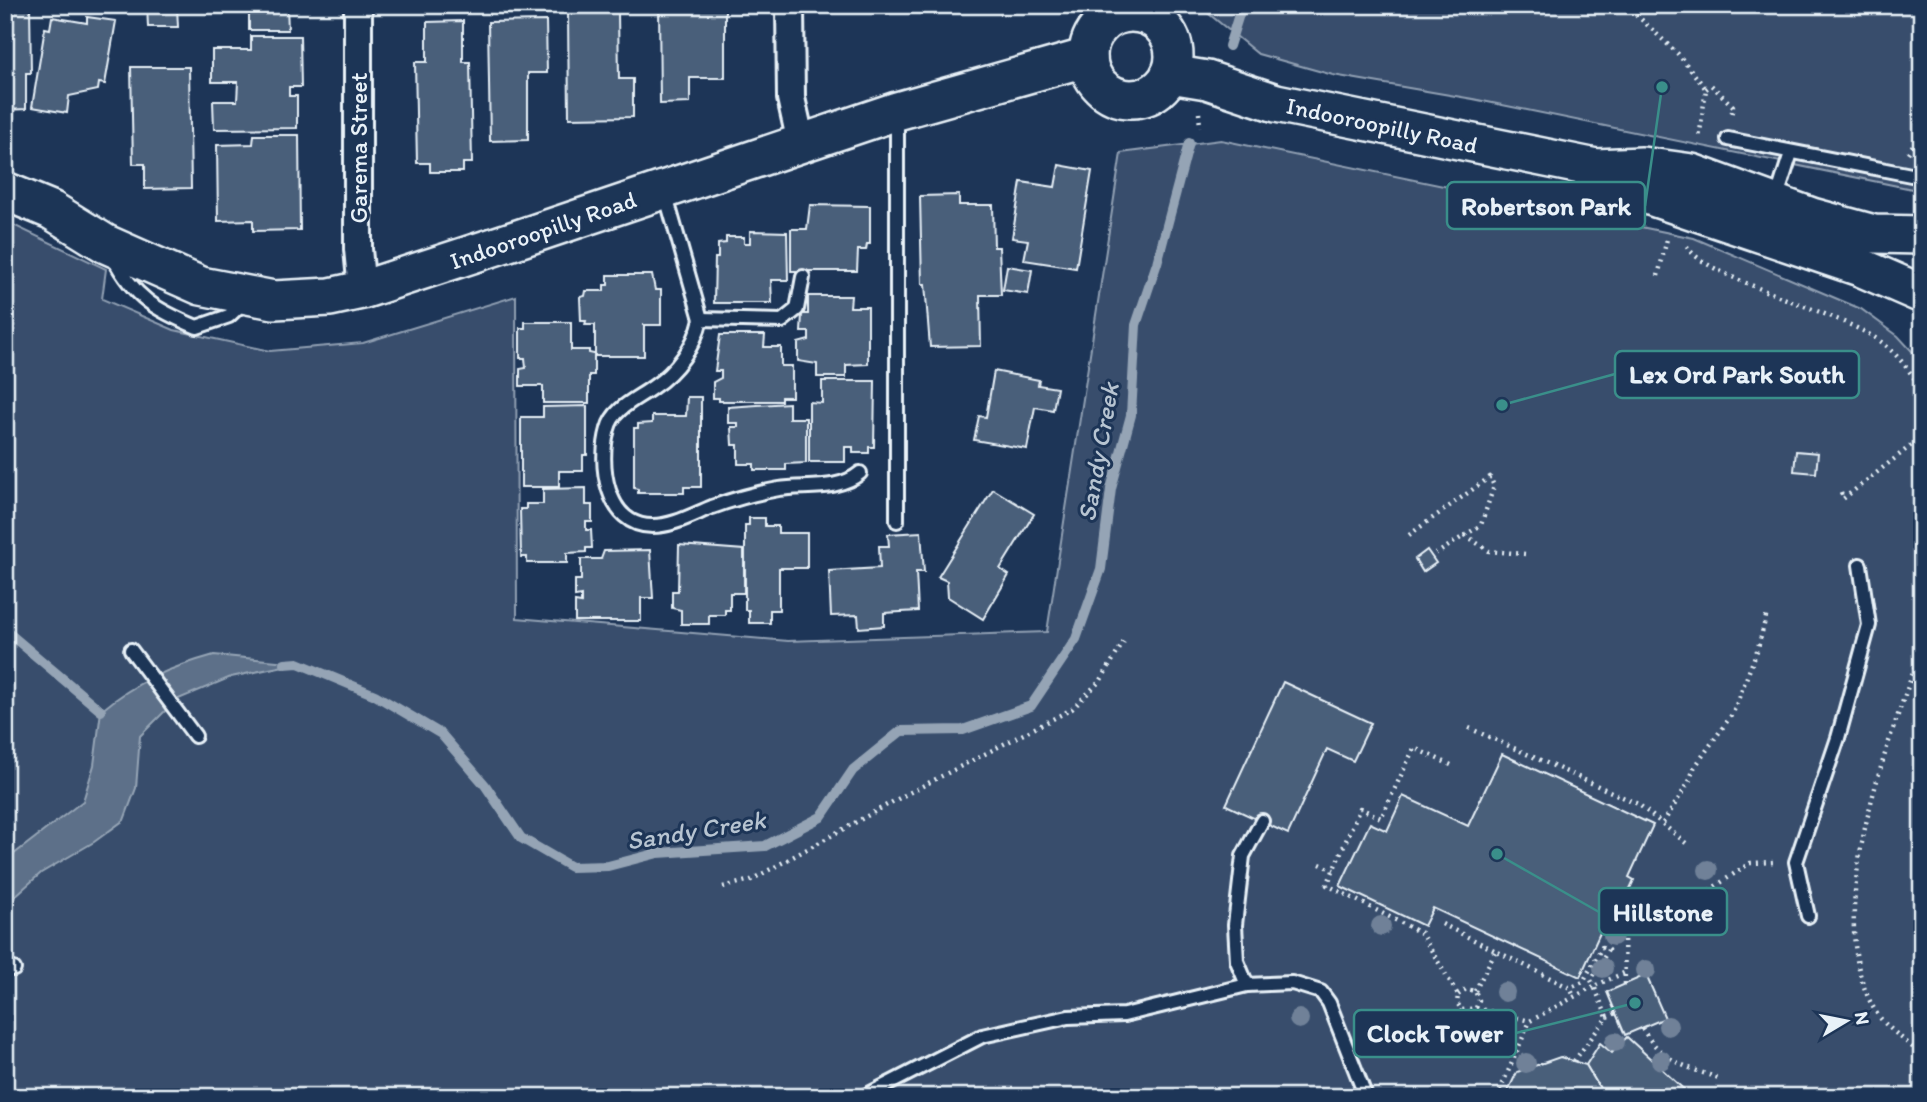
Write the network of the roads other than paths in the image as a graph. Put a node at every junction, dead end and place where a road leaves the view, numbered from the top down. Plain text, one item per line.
1 (358, 5) edge
2 (790, 5) edge
3 (1122, 10) edge
4 (1088, 57) junction
5 (1170, 74) junction
6 (897, 111) junction
7 (1728, 139) dead end
8 (801, 143) junction
9 (1791, 153) junction
10 (1910, 176) dead end
11 (664, 189) junction
12 (5, 191) edge
13 (1770, 218) junction
14 (1922, 235) edge
15 (803, 277) dead end
16 (362, 290) junction
17 (1922, 294) edge
18 (701, 319) junction
19 (860, 473) dead end
20 (897, 521) dead end
21 (1860, 565) dead end
22 (131, 650) dead end
23 (195, 736) dead end
24 (1262, 821) dead end
25 (1808, 916) dead end
26 (1247, 985) junction
27 (863, 1097) edge
28 (1366, 1097) edge

1 - 16 street, Garema Street
2 - 8 street
3 - 4 main road
3 - 5 main road
4 - 5 main road
4 - 6 main road, Indooroopilly Road
5 - 13 main road, Indooroopilly Road
6 - 8 main road, Indooroopilly Road
6 - 20 lane
7 - 9 lane
8 - 11 main road, Indooroopilly Road
9 - 10 lane
9 - 13 lane
11 - 16 main road, Indooroopilly Road
11 - 18 lane
12 - 16 main road, Indooroopilly Road
13 - 14 main road, Indooroopilly Road
13 - 17 main road, Indooroopilly Road
15 - 18 lane
18 - 19 lane
21 - 25 lane
22 - 23 lane
24 - 26 lane
26 - 27 lane
26 - 28 lane

